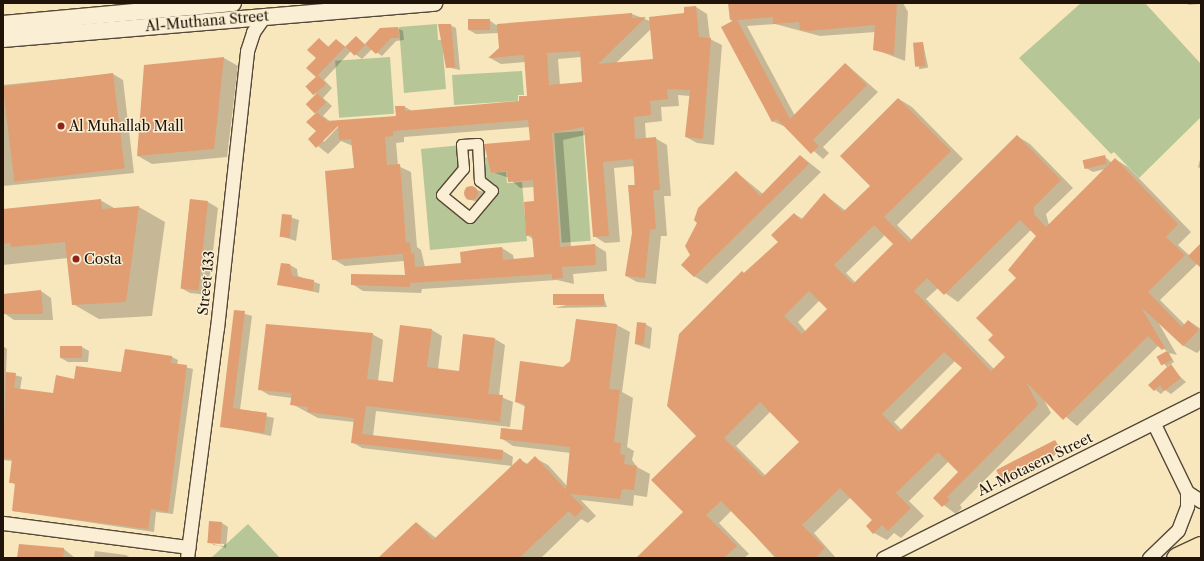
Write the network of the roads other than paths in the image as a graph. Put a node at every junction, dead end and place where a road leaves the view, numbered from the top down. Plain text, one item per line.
1 (233, 3) edge
2 (435, 3) edge
3 (264, 16) junction
4 (3, 24) edge
5 (3, 39) edge
6 (464, 169) joint
7 (1201, 399) edge
8 (1154, 424) junction
9 (1187, 492) junction
10 (1201, 501) edge
11 (3, 523) edge
12 (1201, 547) edge
13 (187, 553) edge
14 (883, 558) edge
15 (1149, 558) edge
16 (1177, 558) edge

1 - 4 street, Al-Muthana Street
2 - 3 street, Al-Muthana Street
3 - 5 street, Al-Muthana Street
3 - 13 street, Street 133
6 - 6 street
7 - 8 street, Al-Motasem Street
8 - 9 street
8 - 14 street, Al-Motasem Street
9 - 10 street
9 - 15 street
11 - 13 street
12 - 16 main road

